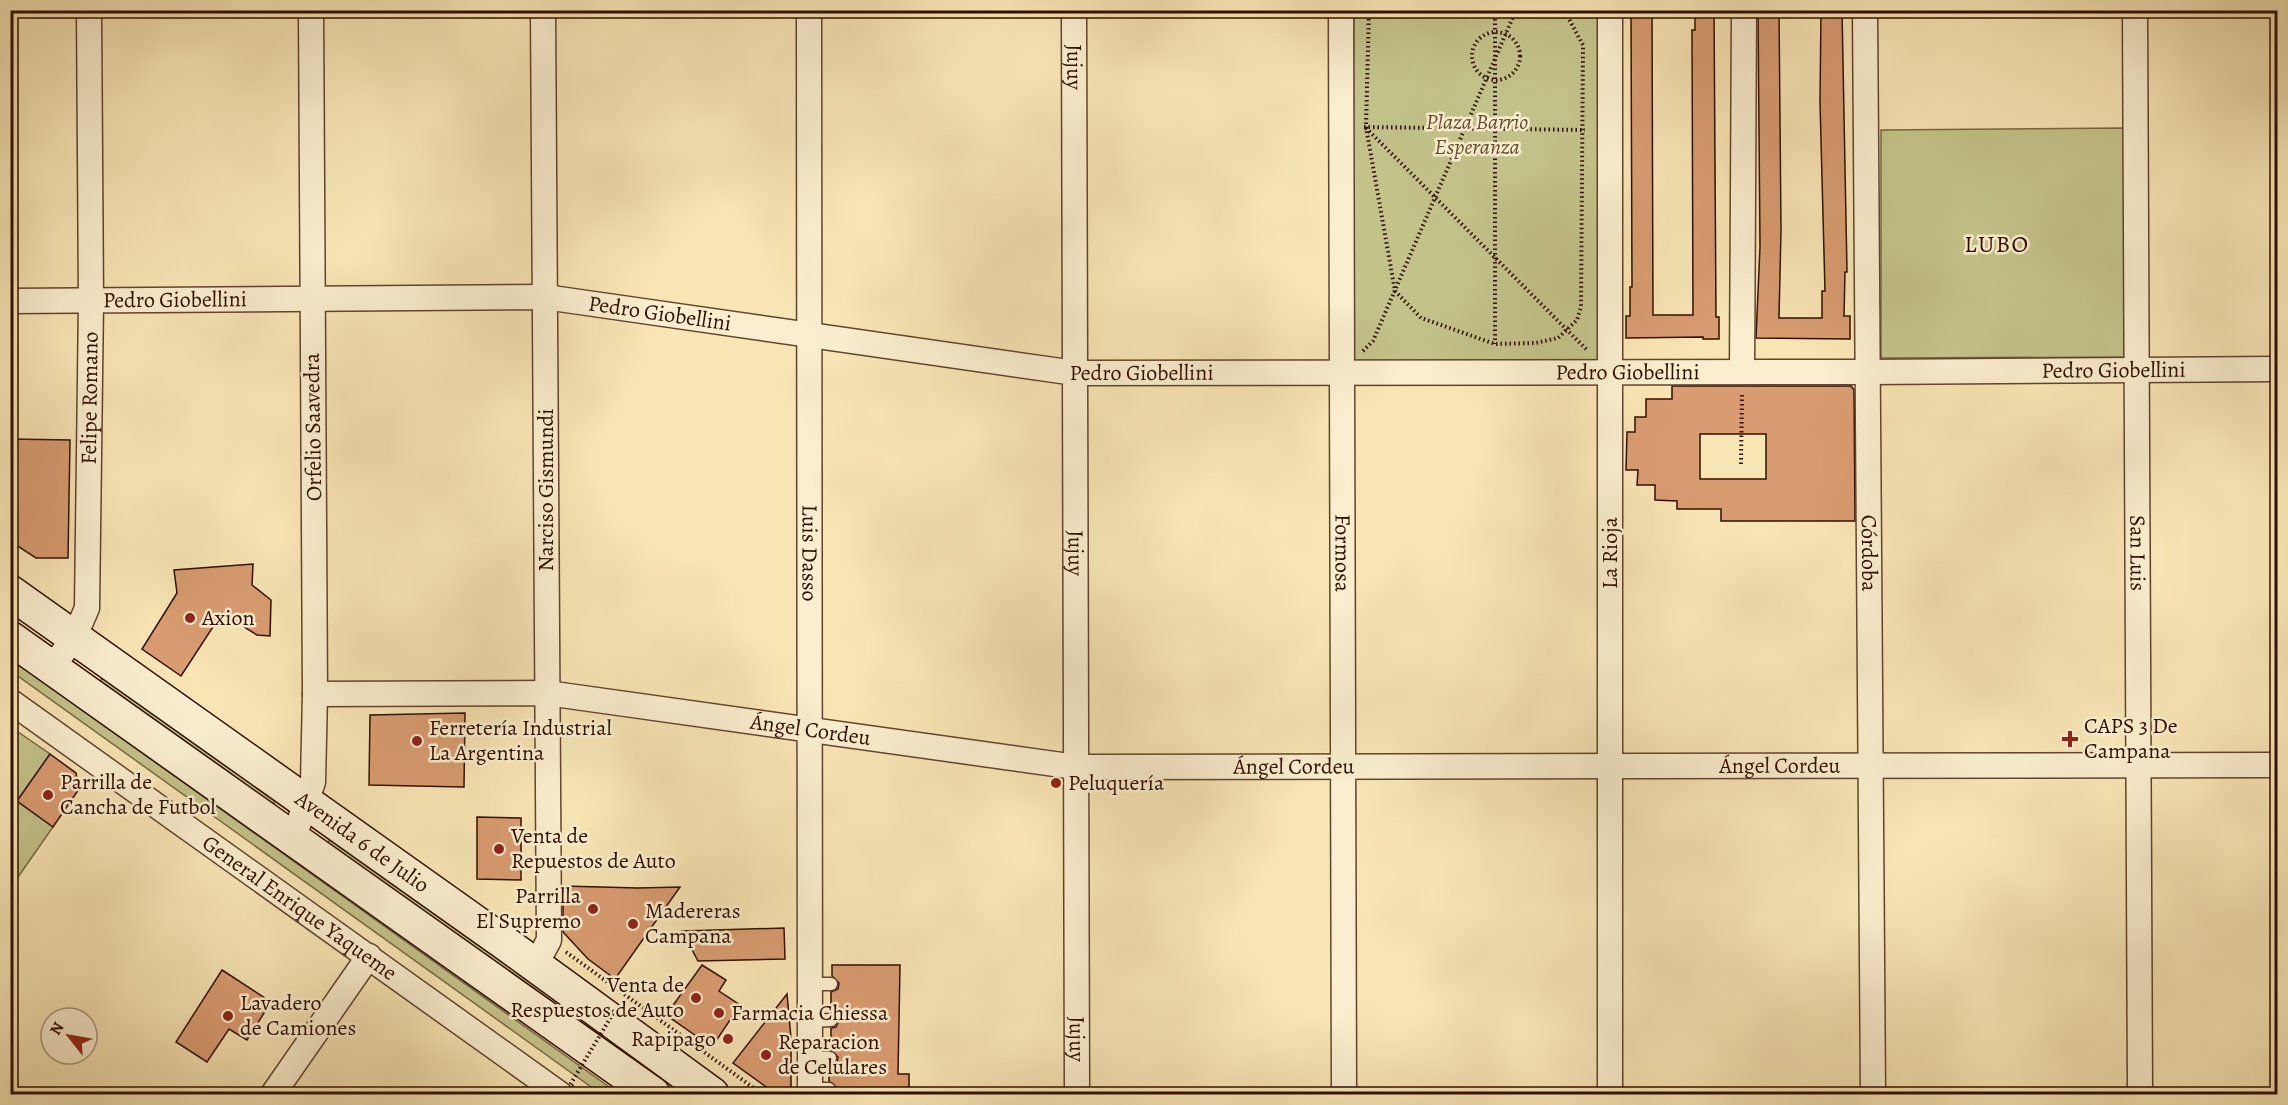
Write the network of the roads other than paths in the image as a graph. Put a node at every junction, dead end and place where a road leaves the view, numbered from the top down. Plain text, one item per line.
1 (89, 10) edge
2 (311, 10) edge
3 (543, 10) edge
4 (809, 10) edge
5 (1074, 10) edge
6 (1341, 10) edge
7 (1610, 10) edge
8 (1744, 10) edge
9 (1865, 10) edge
10 (2135, 10) edge
11 (311, 297) junction
12 (545, 297) junction
13 (10, 301) edge
14 (91, 301) junction
15 (809, 335) junction
16 (2137, 369) junction
17 (2277, 369) edge
18 (1610, 372) junction
19 (1742, 372) junction
20 (1868, 372) junction
21 (1075, 373) junction
22 (1342, 373) junction
23 (10, 592) edge
24 (10, 638) edge
25 (74, 638) junction
26 (52, 668) junction
27 (547, 693) junction
28 (315, 694) junction
29 (10, 701) edge
30 (810, 730) junction
31 (2139, 765) junction
32 (2277, 765) edge
33 (1343, 766) junction
34 (1610, 766) junction
35 (1871, 766) junction
36 (1076, 767) junction
37 (306, 803) junction
38 (292, 840) junction
39 (542, 953) junction
40 (369, 957) junction
41 (567, 1091) edge
42 (816, 1091) edge
43 (273, 1095) edge
44 (653, 1095) edge
45 (712, 1095) edge
46 (1077, 1095) edge
47 (1344, 1095) edge
48 (1610, 1095) edge
49 (1873, 1095) edge
50 (2140, 1095) edge

1 - 14 street, Felipe Romano
2 - 11 street, Orfelio Saavedra
3 - 12 street, Narciso Gismundi
4 - 15 street, Luis Dasso
5 - 21 street, Jujuy
6 - 22 street, Formosa
7 - 18 street, La Rioja
8 - 19 street
9 - 20 street, Córdoba
10 - 16 street, San Luis
11 - 12 street, Pedro Giobellini
11 - 14 street, Pedro Giobellini
11 - 28 street, Orfelio Saavedra
12 - 15 street, Pedro Giobellini
12 - 27 street, Narciso Gismundi
13 - 14 street, Pedro Giobellini
14 - 25 street, Felipe Romano
15 - 21 street, Pedro Giobellini
15 - 30 street, Luis Dasso
16 - 17 street, Pedro Giobellini
16 - 20 street, Pedro Giobellini
16 - 31 street, San Luis
18 - 19 street, Pedro Giobellini
18 - 22 street, Pedro Giobellini
18 - 34 street, La Rioja
19 - 20 street, Pedro Giobellini
20 - 35 street, Córdoba
21 - 22 street, Pedro Giobellini
21 - 36 street, Jujuy
22 - 33 street, Formosa
23 - 25 main road, Avenida 6 de Julio
24 - 26 main road, Avenida 6 de Julio
25 - 26 street, Felipe Romano
25 - 37 main road, Avenida 6 de Julio
26 - 38 main road, Avenida 6 de Julio
27 - 28 street, Ángel Cordeu
27 - 30 street, Ángel Cordeu
27 - 39 street, Narciso Gismundi
28 - 37 street, Orfelio Saavedra
29 - 40 street, General Enrique Yaqueme
30 - 36 street, Ángel Cordeu
30 - 42 street, Luis Dasso
31 - 32 street, Ángel Cordeu
31 - 35 street, Ángel Cordeu
31 - 50 street, San Luis
33 - 34 street, Ángel Cordeu
33 - 36 street, Ángel Cordeu
33 - 47 street, Formosa
34 - 35 street, Ángel Cordeu
34 - 48 street, La Rioja
35 - 49 street, Córdoba
36 - 46 street, Jujuy
37 - 38 street, Orfelio Saavedra
37 - 39 main road, Avenida 6 de Julio
38 - 44 main road, Avenida 6 de Julio
39 - 45 main road, Avenida 6 de Julio
40 - 41 street, General Enrique Yaqueme
40 - 43 street

